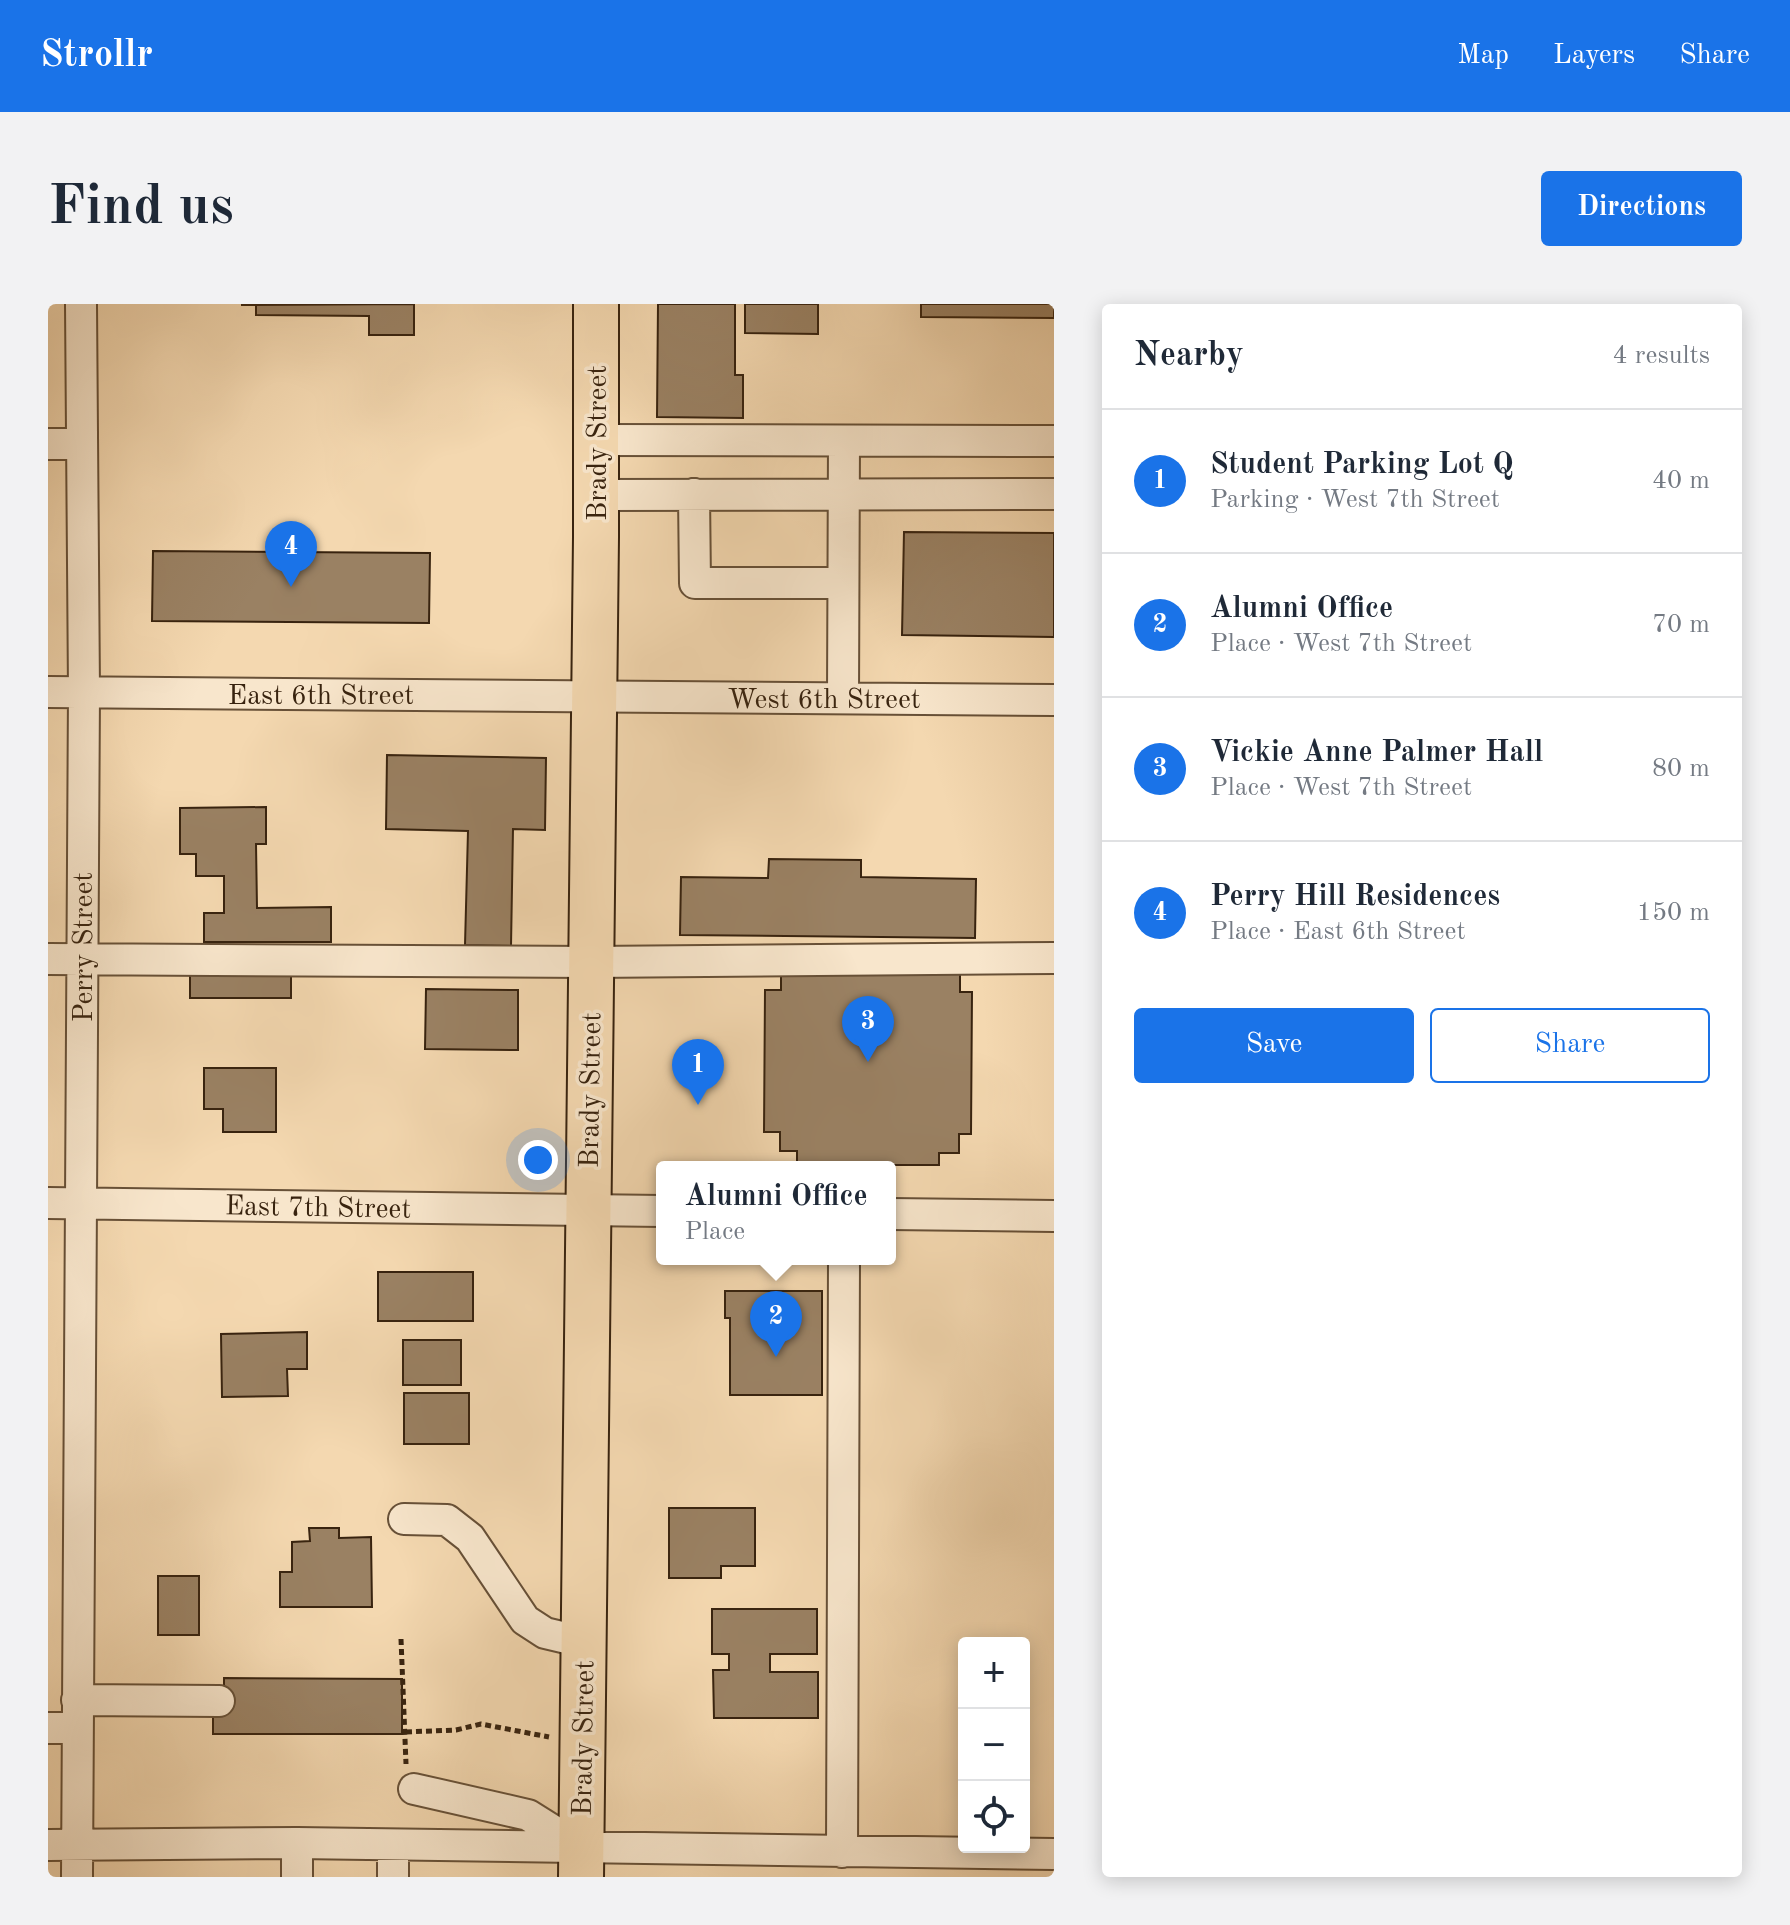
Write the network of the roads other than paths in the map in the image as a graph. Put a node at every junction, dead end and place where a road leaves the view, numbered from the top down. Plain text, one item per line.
1 (81, 304) edge
2 (596, 304) edge
3 (596, 440) junction
4 (844, 441) junction
5 (1054, 441) edge
6 (48, 444) edge
7 (82, 444) junction
8 (694, 494) junction
9 (843, 494) junction
10 (1054, 494) edge
11 (596, 495) junction
12 (843, 583) junction
13 (48, 692) edge
14 (84, 692) junction
15 (594, 696) junction
16 (843, 698) junction
17 (1054, 700) edge
18 (1054, 958) edge
19 (48, 959) edge
20 (82, 960) junction
21 (591, 962) junction
22 (48, 1203) edge
23 (80, 1203) junction
24 (587, 1210) junction
25 (656, 1211) edge
26 (896, 1214) edge
27 (1054, 1216) edge
28 (844, 1265) edge
29 (404, 1519) dead end
30 (583, 1642) junction
31 (219, 1701) dead end
32 (68, 1719) edge
33 (410, 1782) road end
34 (297, 1843) junction
35 (62, 1845) edge
36 (393, 1845) junction
37 (842, 1852) junction
38 (1054, 1854) edge
39 (581, 1863) edge
40 (779, 1864) edge
41 (811, 1864) edge
42 (77, 1877) edge
43 (297, 1877) edge
44 (393, 1877) edge

1 - 7 street, Perry Street
2 - 3 highway, Brady Street
3 - 4 street
3 - 11 highway, Brady Street
4 - 5 street
4 - 9 street
6 - 7 street
7 - 14 street, Perry Street
8 - 9 street
8 - 11 street
8 - 12 street
9 - 10 street
9 - 12 street
11 - 15 highway, Brady Street
12 - 16 street
13 - 14 street, East 6th Street
14 - 15 street, East 6th Street
14 - 20 street, Perry Street
15 - 16 street, West 6th Street
15 - 21 highway, Brady Street
16 - 17 street, West 6th Street
18 - 21 street
19 - 20 street
20 - 21 street
20 - 23 street, Perry Street
21 - 24 highway, Brady Street
22 - 23 street, East 7th Street
23 - 24 street, East 7th Street
23 - 32 street, Perry Street
24 - 25 street, East 7th Street
24 - 30 highway, Brady Street
26 - 27 street
28 - 37 street
29 - 30 street
30 - 39 highway, Brady Street
31 - 32 street
32 - 35 street, Perry Street
33 - 39 street
34 - 35 street
34 - 36 street
34 - 43 street
35 - 42 street, Perry Street
36 - 39 street
36 - 44 street
37 - 38 street
37 - 41 street
39 - 40 street
40 - 41 street

